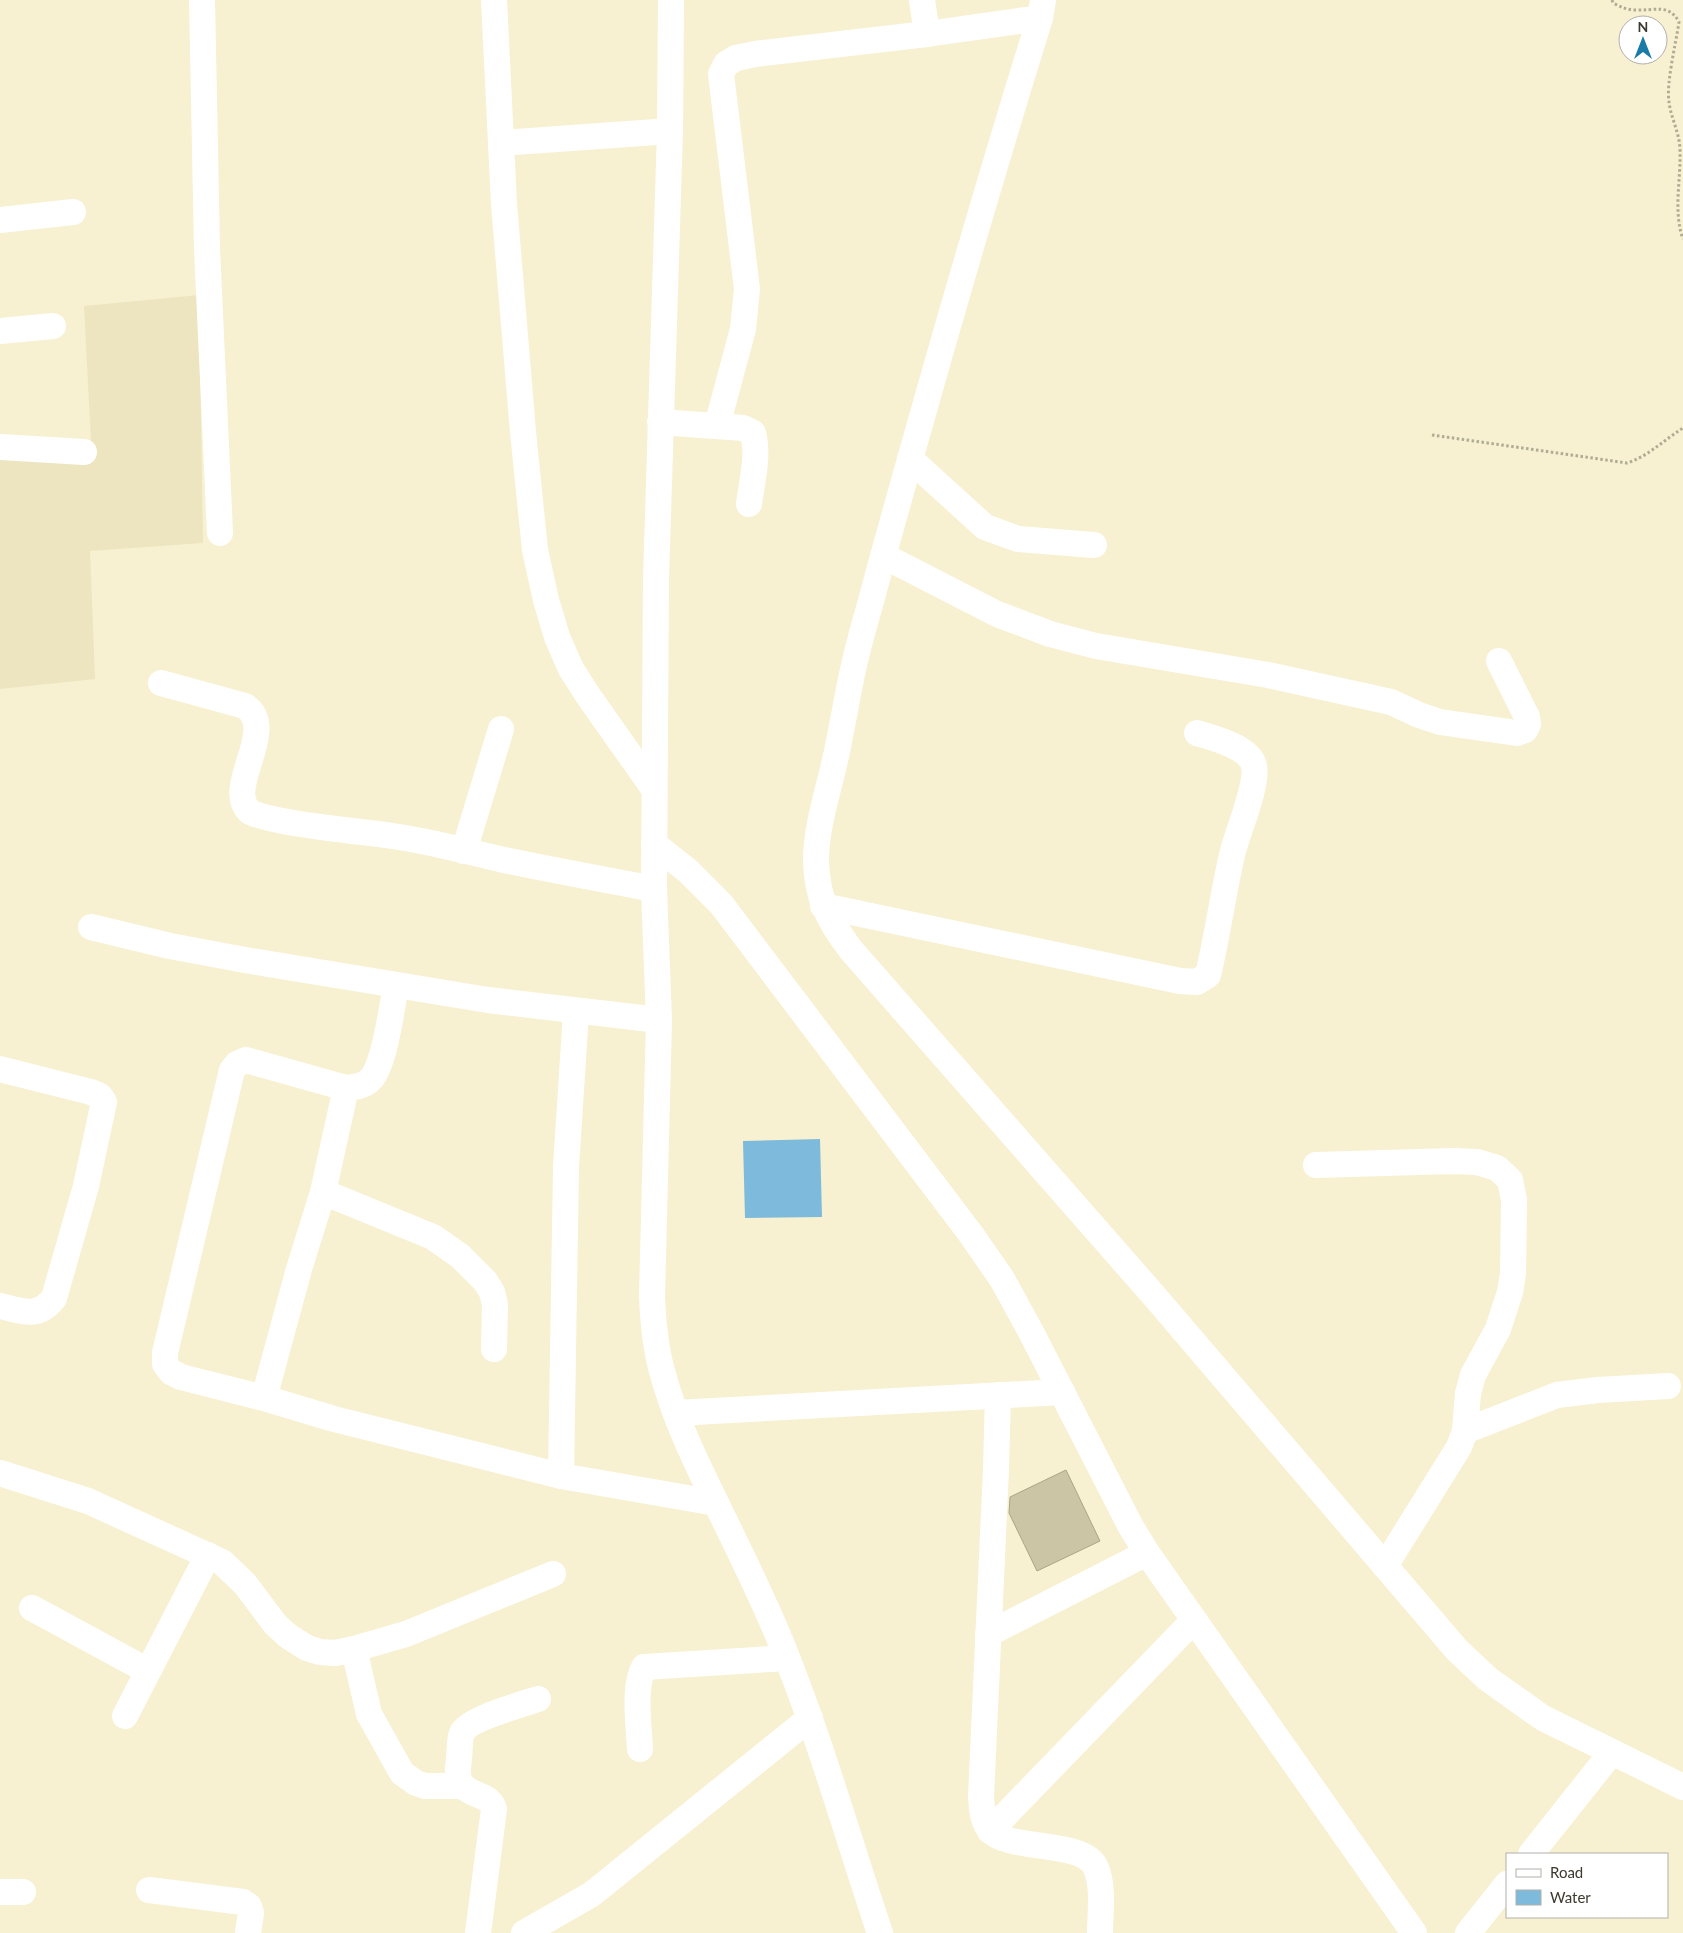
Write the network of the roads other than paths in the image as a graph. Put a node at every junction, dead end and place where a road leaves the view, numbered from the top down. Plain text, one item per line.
1 (202, 0) edge
2 (494, 0) edge
3 (671, 0) edge
4 (922, 0) edge
5 (1042, 9) edge
6 (927, 34) junction
7 (670, 131) junction
8 (501, 143) junction
9 (73, 212) dead end
10 (0, 220) edge
11 (53, 326) dead end
12 (0, 331) edge
13 (660, 422) junction
14 (717, 426) junction
15 (0, 447) edge
16 (84, 452) dead end
17 (910, 459) junction
18 (749, 504) dead end
19 (220, 533) dead end
20 (1094, 545) dead end
21 (884, 556) junction
22 (1499, 661) dead end
23 (161, 683) dead end
24 (501, 729) dead end
25 (1197, 733) dead end
26 (654, 789) junction
27 (654, 844) junction
28 (464, 851) junction
29 (654, 889) junction
30 (823, 906) junction
31 (91, 927) dead end
32 (396, 985) junction
33 (576, 1012) junction
34 (659, 1020) junction
35 (0, 1069) edge
36 (346, 1088) junction
37 (1316, 1166) dead end
38 (322, 1192) junction
39 (0, 1306) edge
40 (494, 1349) dead end
41 (1668, 1386) dead end
42 (1062, 1392) junction
43 (998, 1396) junction
44 (264, 1398) junction
45 (676, 1413) junction
46 (1464, 1431) junction
47 (0, 1473) edge
48 (562, 1476) junction
49 (716, 1503) junction
50 (1147, 1553) junction
51 (208, 1555) junction
52 (1385, 1566) junction
53 (553, 1574) dead end
54 (32, 1608) dead end
55 (1194, 1620) junction
56 (988, 1634) junction
57 (354, 1649) junction
58 (787, 1658) junction
59 (148, 1671) junction
60 (538, 1698) dead end
61 (125, 1716) dead end
62 (810, 1718) junction
63 (640, 1749) dead end
64 (1612, 1752) junction
65 (462, 1786) junction
66 (1683, 1787) edge
67 (990, 1831) junction
68 (1532, 1853) edge
69 (1506, 1885) edge
70 (149, 1890) dead end
71 (248, 1933) edge
72 (478, 1933) edge
73 (524, 1933) edge
74 (880, 1933) edge
75 (1100, 1933) edge
76 (1414, 1933) edge
77 (1468, 1933) edge

1 - 19 street
2 - 8 street
3 - 7 street
4 - 6 street
5 - 6 street
5 - 17 street
6 - 14 street
7 - 8 street
7 - 13 street
8 - 26 street
9 - 10 street
11 - 12 street
13 - 14 street
13 - 26 street
14 - 18 street
15 - 16 street
17 - 20 street
17 - 21 street
21 - 22 street
21 - 30 street
23 - 28 street
24 - 28 street
25 - 30 street
26 - 27 street
27 - 29 street
27 - 42 street
28 - 29 street
29 - 34 street
30 - 52 street
31 - 32 street
32 - 33 street
32 - 36 street
33 - 34 street
33 - 48 street
34 - 45 street
35 - 39 street
36 - 38 street
36 - 44 street
37 - 46 street
38 - 40 street
38 - 44 street
41 - 46 street
42 - 43 street
42 - 50 street
43 - 45 street
43 - 56 street
44 - 48 street
45 - 49 street
46 - 52 street
47 - 51 street
48 - 49 street
49 - 58 street
50 - 55 street
50 - 56 street
51 - 57 street
51 - 59 street
52 - 64 street
53 - 57 street
54 - 59 street
55 - 67 street
55 - 76 street
56 - 67 street
57 - 65 street
58 - 62 street
58 - 63 street
59 - 61 street
60 - 65 street
62 - 73 street
62 - 74 street
64 - 66 street
64 - 68 street
65 - 72 street
67 - 75 street
69 - 77 street
70 - 71 street

